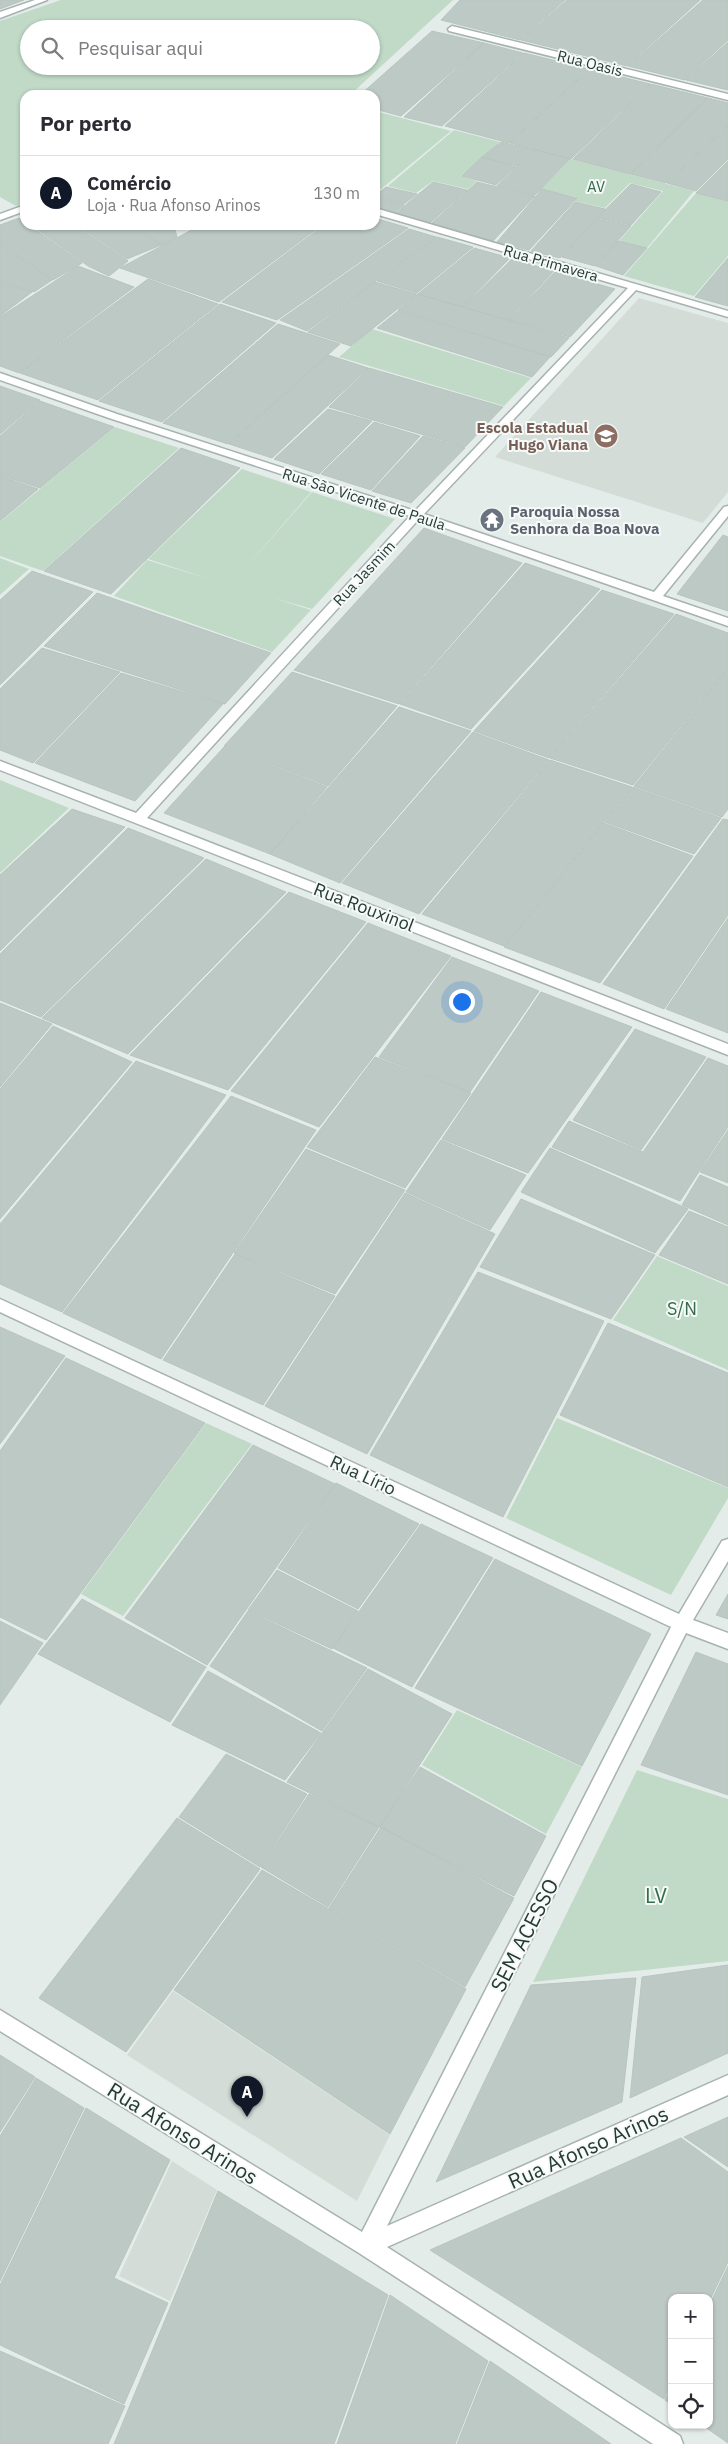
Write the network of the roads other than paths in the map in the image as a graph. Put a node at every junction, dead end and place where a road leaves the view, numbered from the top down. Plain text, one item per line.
1 (43, 0) edge
2 (0, 15) edge
3 (452, 29) dead end
4 (728, 97) edge
5 (20, 210) edge
6 (380, 212) edge
7 (0, 217) edge
8 (634, 287) junction
9 (728, 314) edge
10 (0, 376) edge
11 (728, 510) edge
12 (417, 516) junction
13 (656, 597) junction
14 (728, 622) edge
15 (0, 765) edge
16 (139, 818) junction
17 (728, 1050) edge
18 (0, 1305) edge
19 (728, 1546) edge
20 (682, 1624) junction
21 (728, 1641) edge
22 (0, 2020) edge
23 (728, 2086) edge
24 (366, 2246) junction
25 (672, 2444) edge

1 - 2 street
3 - 4 street, Rua Oasis
5 - 7 street
6 - 8 street, Rua Primavera
8 - 9 street, Rua Primavera
8 - 12 street, Rua Jasmim
10 - 12 street, Rua São Vicente de Paula
11 - 13 street
12 - 13 street, Rua São Vicente de Paula
12 - 16 street, Rua Jasmim
13 - 14 street, Rua São Vicente de Paula
15 - 16 street, Rua Rouxinol
16 - 17 street, Rua Rouxinol
18 - 20 street, Rua Lírio
19 - 20 street, SEM ACESSO
20 - 21 street, Rua Lírio
20 - 24 street, SEM ACESSO
22 - 24 street, Rua Afonso Arinos
23 - 24 street, Rua Afonso Arinos
24 - 25 street, Rua Afonso Arinos

